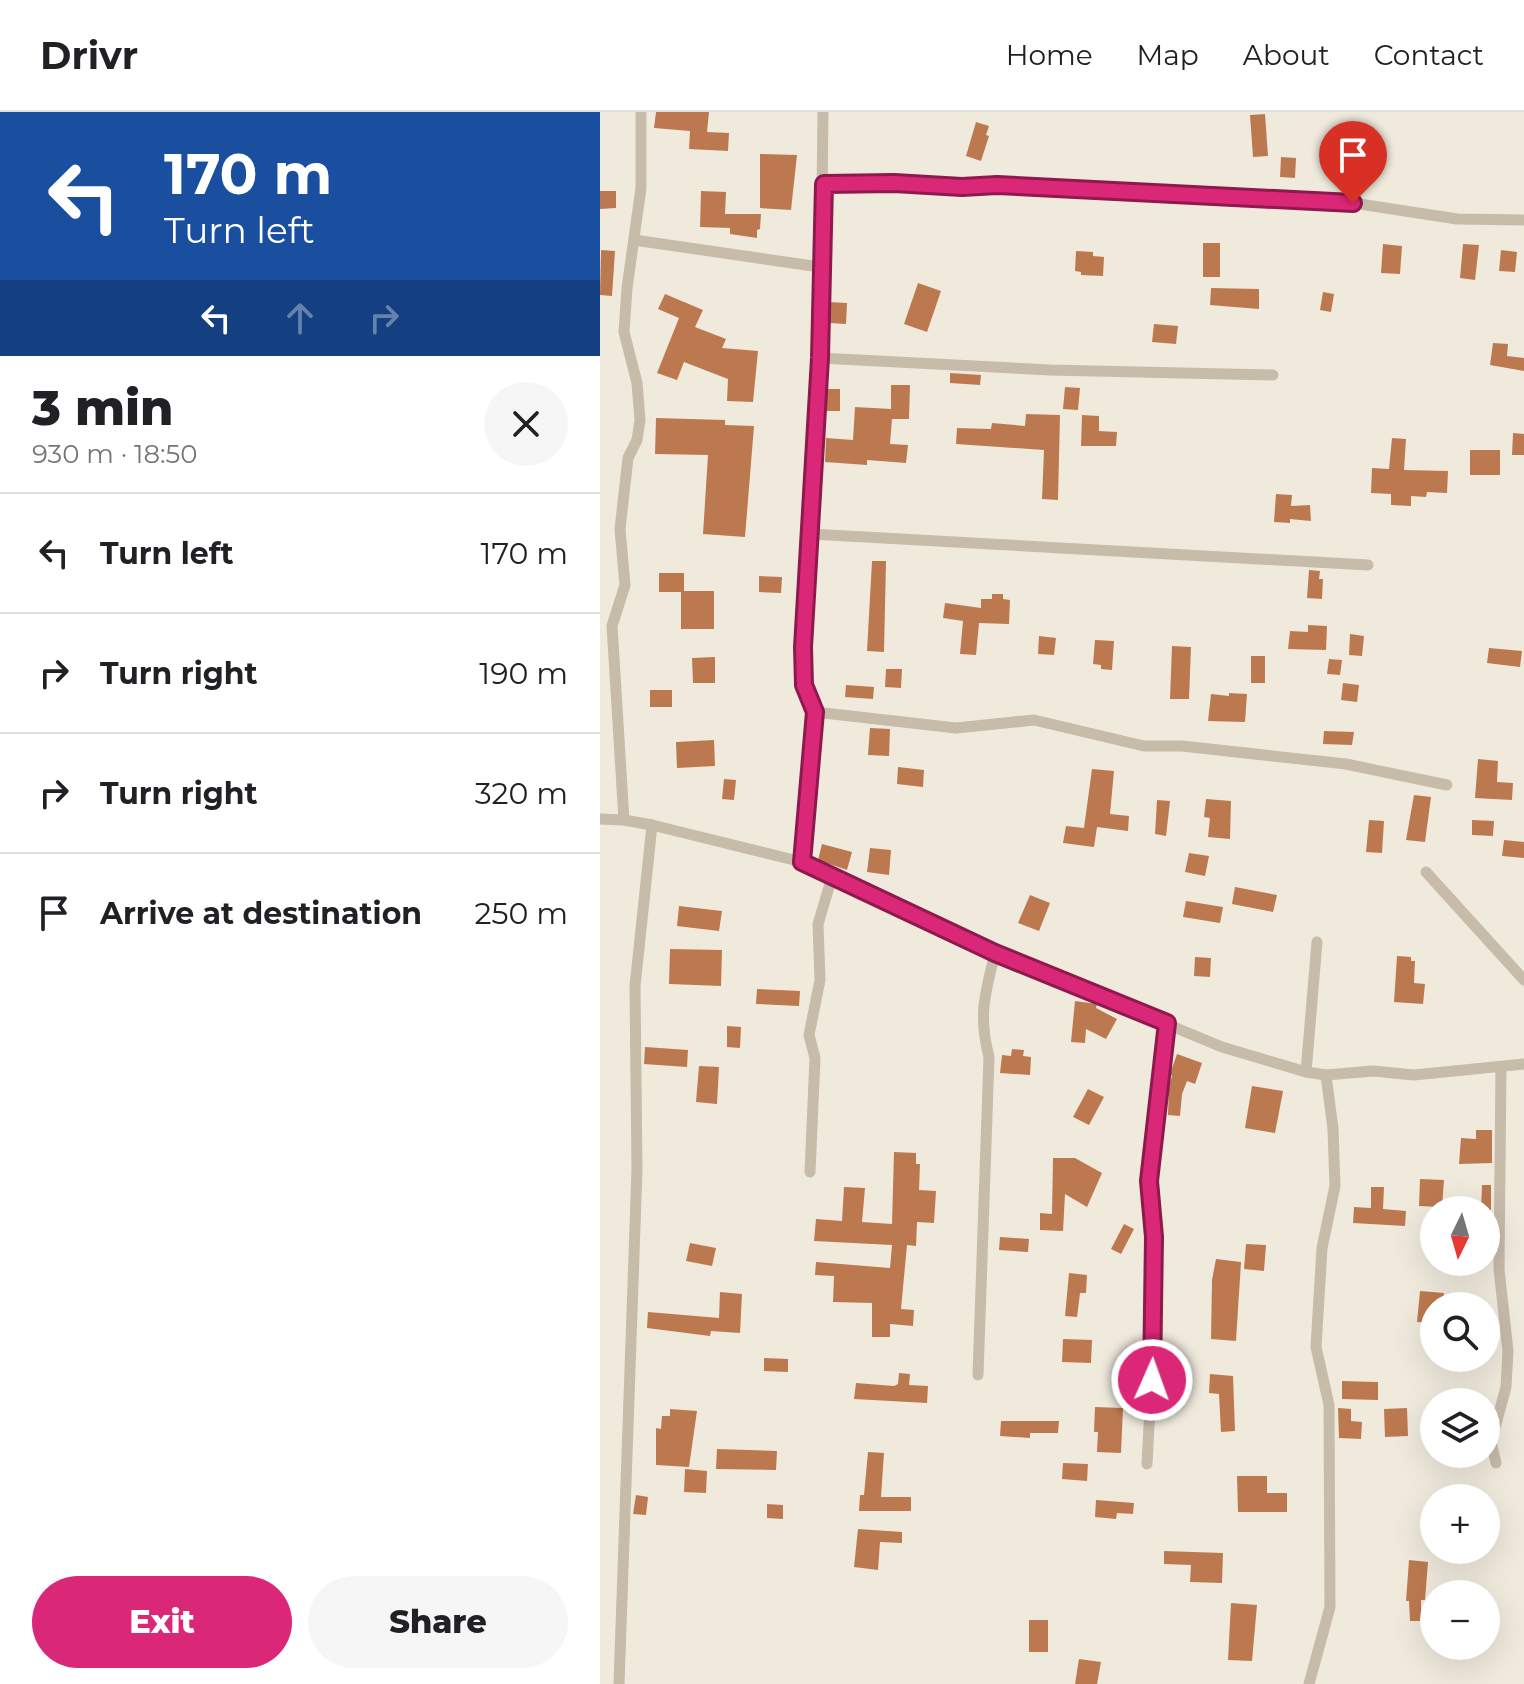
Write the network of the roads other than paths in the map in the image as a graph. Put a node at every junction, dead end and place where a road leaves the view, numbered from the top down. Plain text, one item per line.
1 (641, 112) edge
2 (823, 112) edge
3 (824, 184) junction
4 (1524, 220) edge
5 (634, 240) junction
6 (820, 267) junction
7 (820, 358) junction
8 (1273, 375) dead end
9 (811, 534) junction
10 (1368, 565) dead end
11 (815, 712) junction
12 (1447, 785) dead end
13 (600, 819) edge
14 (624, 820) junction
15 (652, 825) junction
16 (802, 862) junction
17 (1426, 872) dead end
18 (832, 877) junction
19 (1317, 942) dead end
20 (995, 953) junction
21 (1524, 980) edge
22 (1167, 1023) junction
23 (1524, 1064) edge
24 (1501, 1067) junction
25 (1306, 1072) junction
26 (1326, 1075) junction
27 (810, 1172) dead end
28 (978, 1375) dead end
29 (1500, 1409) edge
30 (1147, 1464) dead end
31 (619, 1684) edge
32 (1309, 1684) edge

1 - 5 street
2 - 3 street
3 - 4 street
3 - 6 street
5 - 6 street
5 - 14 street
6 - 7 street
7 - 8 street
7 - 9 street
9 - 10 street
9 - 11 street
11 - 12 street
11 - 16 street
13 - 14 street
14 - 15 street
15 - 16 street
15 - 31 street
16 - 18 street
17 - 21 street
18 - 20 street
18 - 27 street
19 - 25 street
20 - 22 street
20 - 28 street
22 - 25 street
22 - 30 street
23 - 24 street
24 - 26 street
24 - 29 street
25 - 26 street
26 - 32 street

